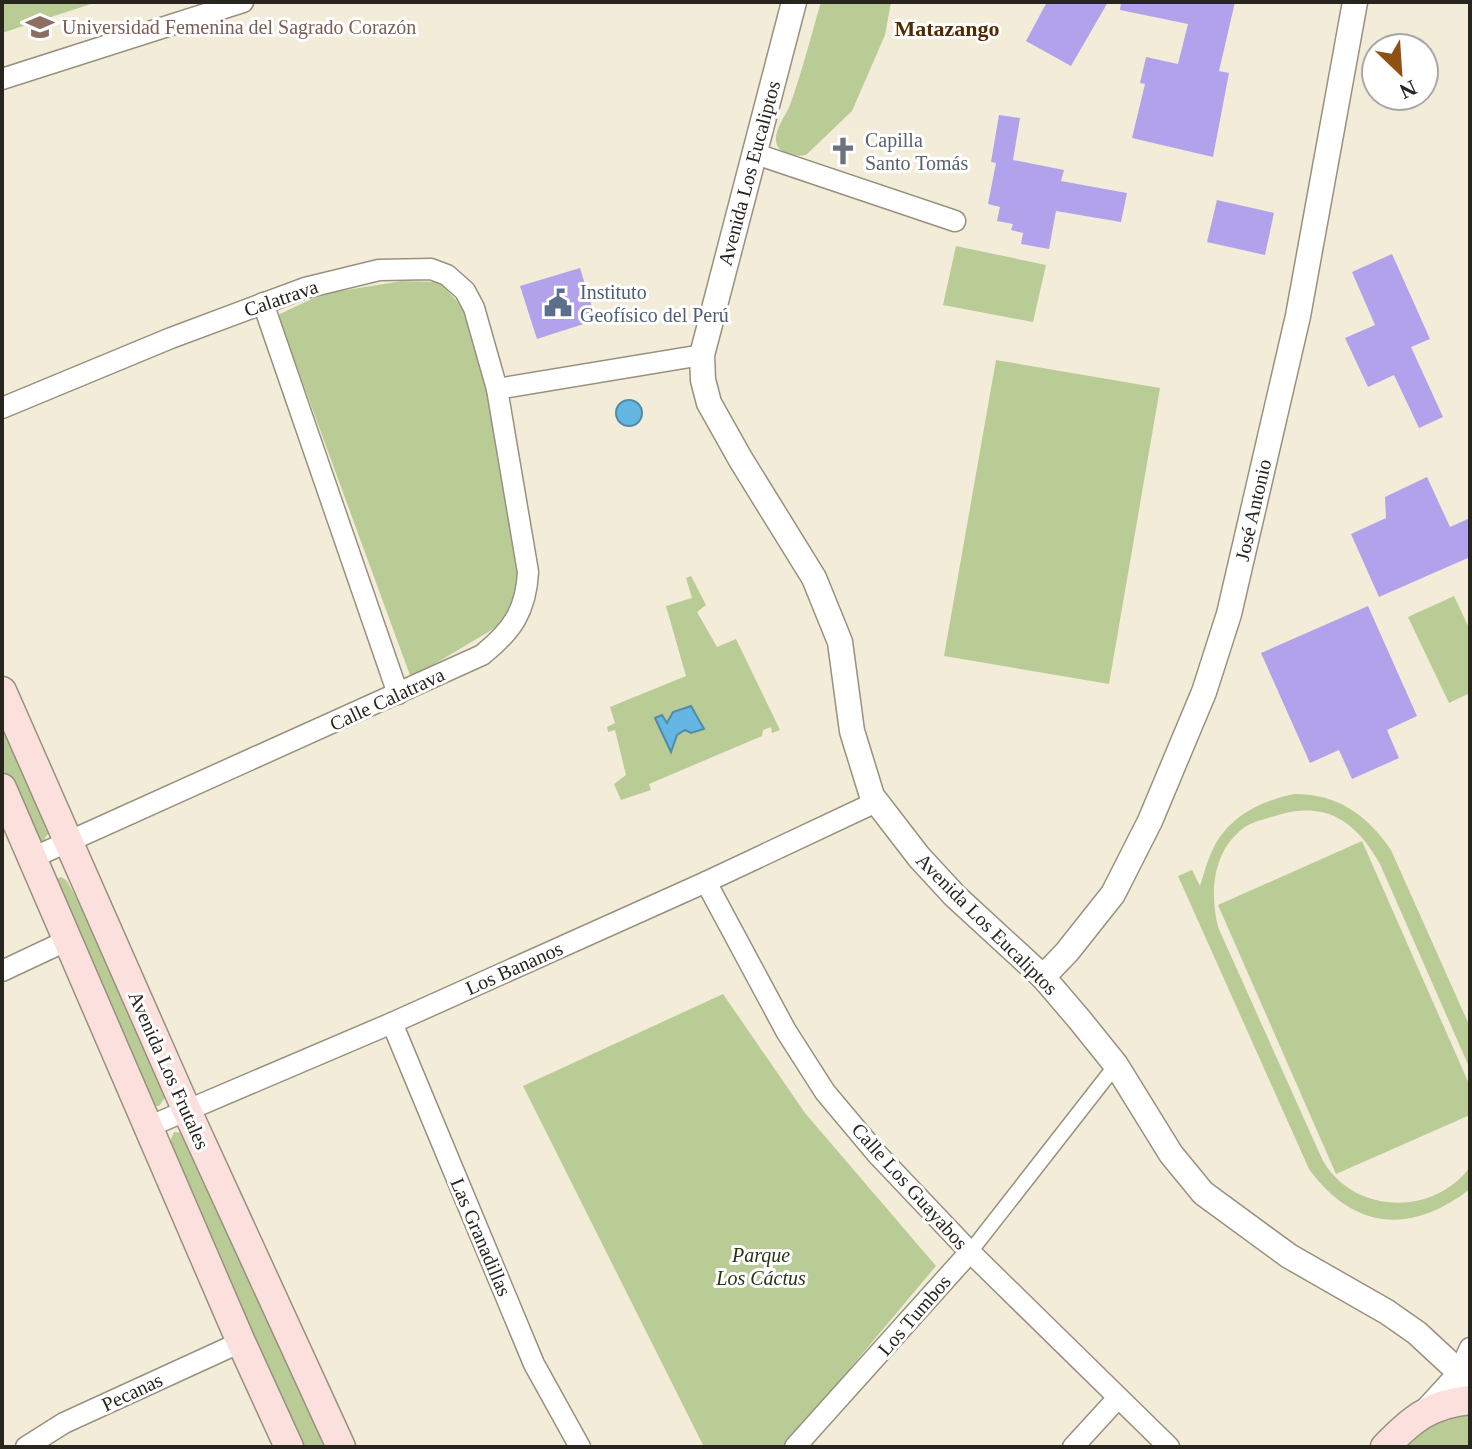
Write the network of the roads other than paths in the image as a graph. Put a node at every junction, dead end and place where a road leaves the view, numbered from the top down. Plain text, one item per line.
1 (243, 2) edge
2 (794, 2) edge
3 (1355, 2) edge
4 (2, 79) edge
5 (753, 153) junction
6 (955, 221) dead end
7 (263, 303) junction
8 (702, 355) junction
9 (497, 389) junction
10 (2, 408) edge
11 (2, 691) edge
12 (398, 694) junction
13 (2, 788) edge
14 (876, 802) junction
15 (69, 842) junction
16 (32, 858) junction
17 (706, 882) junction
18 (68, 940) junction
19 (2, 971) edge
20 (1043, 977) junction
21 (392, 1023) junction
22 (1116, 1065) junction
23 (187, 1111) junction
24 (148, 1127) junction
25 (970, 1252) junction
26 (241, 1342) junction
27 (1470, 1348) edge
28 (1464, 1380) edge
29 (1117, 1399) junction
30 (1470, 1400) edge
31 (1421, 1414) junction
32 (26, 1447) edge
33 (289, 1447) edge
34 (341, 1447) edge
35 (580, 1447) edge
36 (795, 1447) edge
37 (1073, 1447) edge
38 (1169, 1447) edge
39 (1385, 1447) edge

1 - 4 street
2 - 5 street, Avenida Los Eucaliptos
3 - 20 street, José Antonio
5 - 6 street
5 - 8 street, Avenida Los Eucaliptos
7 - 9 street, Calatrava
7 - 10 street, Calatrava
7 - 12 street
8 - 9 street
8 - 14 street, Avenida Los Eucaliptos
9 - 12 street, Calle Calatrava
11 - 15 main road, Avenida Los Frutales
12 - 15 street, Calle Calatrava
13 - 16 main road, Avenida Los Frutales
14 - 17 street, Los Bananos
14 - 20 street, Avenida Los Eucaliptos
15 - 16 street, Calle Calatrava
15 - 23 main road, Avenida Los Frutales
16 - 18 main road, Avenida Los Frutales
17 - 21 street, Los Bananos
17 - 25 street, Calle Los Guayabos
18 - 19 street
18 - 24 main road, Avenida Los Frutales
20 - 22 street, Avenida Los Eucaliptos
21 - 23 street, Los Bananos
21 - 35 street, Las Granadillas
22 - 25 street, Los Tumbos
22 - 28 street, Avenida Los Eucaliptos
23 - 24 street, Los Bananos
23 - 34 main road, Avenida Los Frutales
24 - 26 main road, Avenida Los Frutales
25 - 29 street, Calle Los Guayabos
25 - 36 street, Los Tumbos
26 - 32 street, Pecanas
26 - 33 main road, Avenida Los Frutales
27 - 28 street
28 - 31 street
29 - 37 street
29 - 38 street, Calle Los Guayabos
30 - 31 main road
31 - 39 main road

